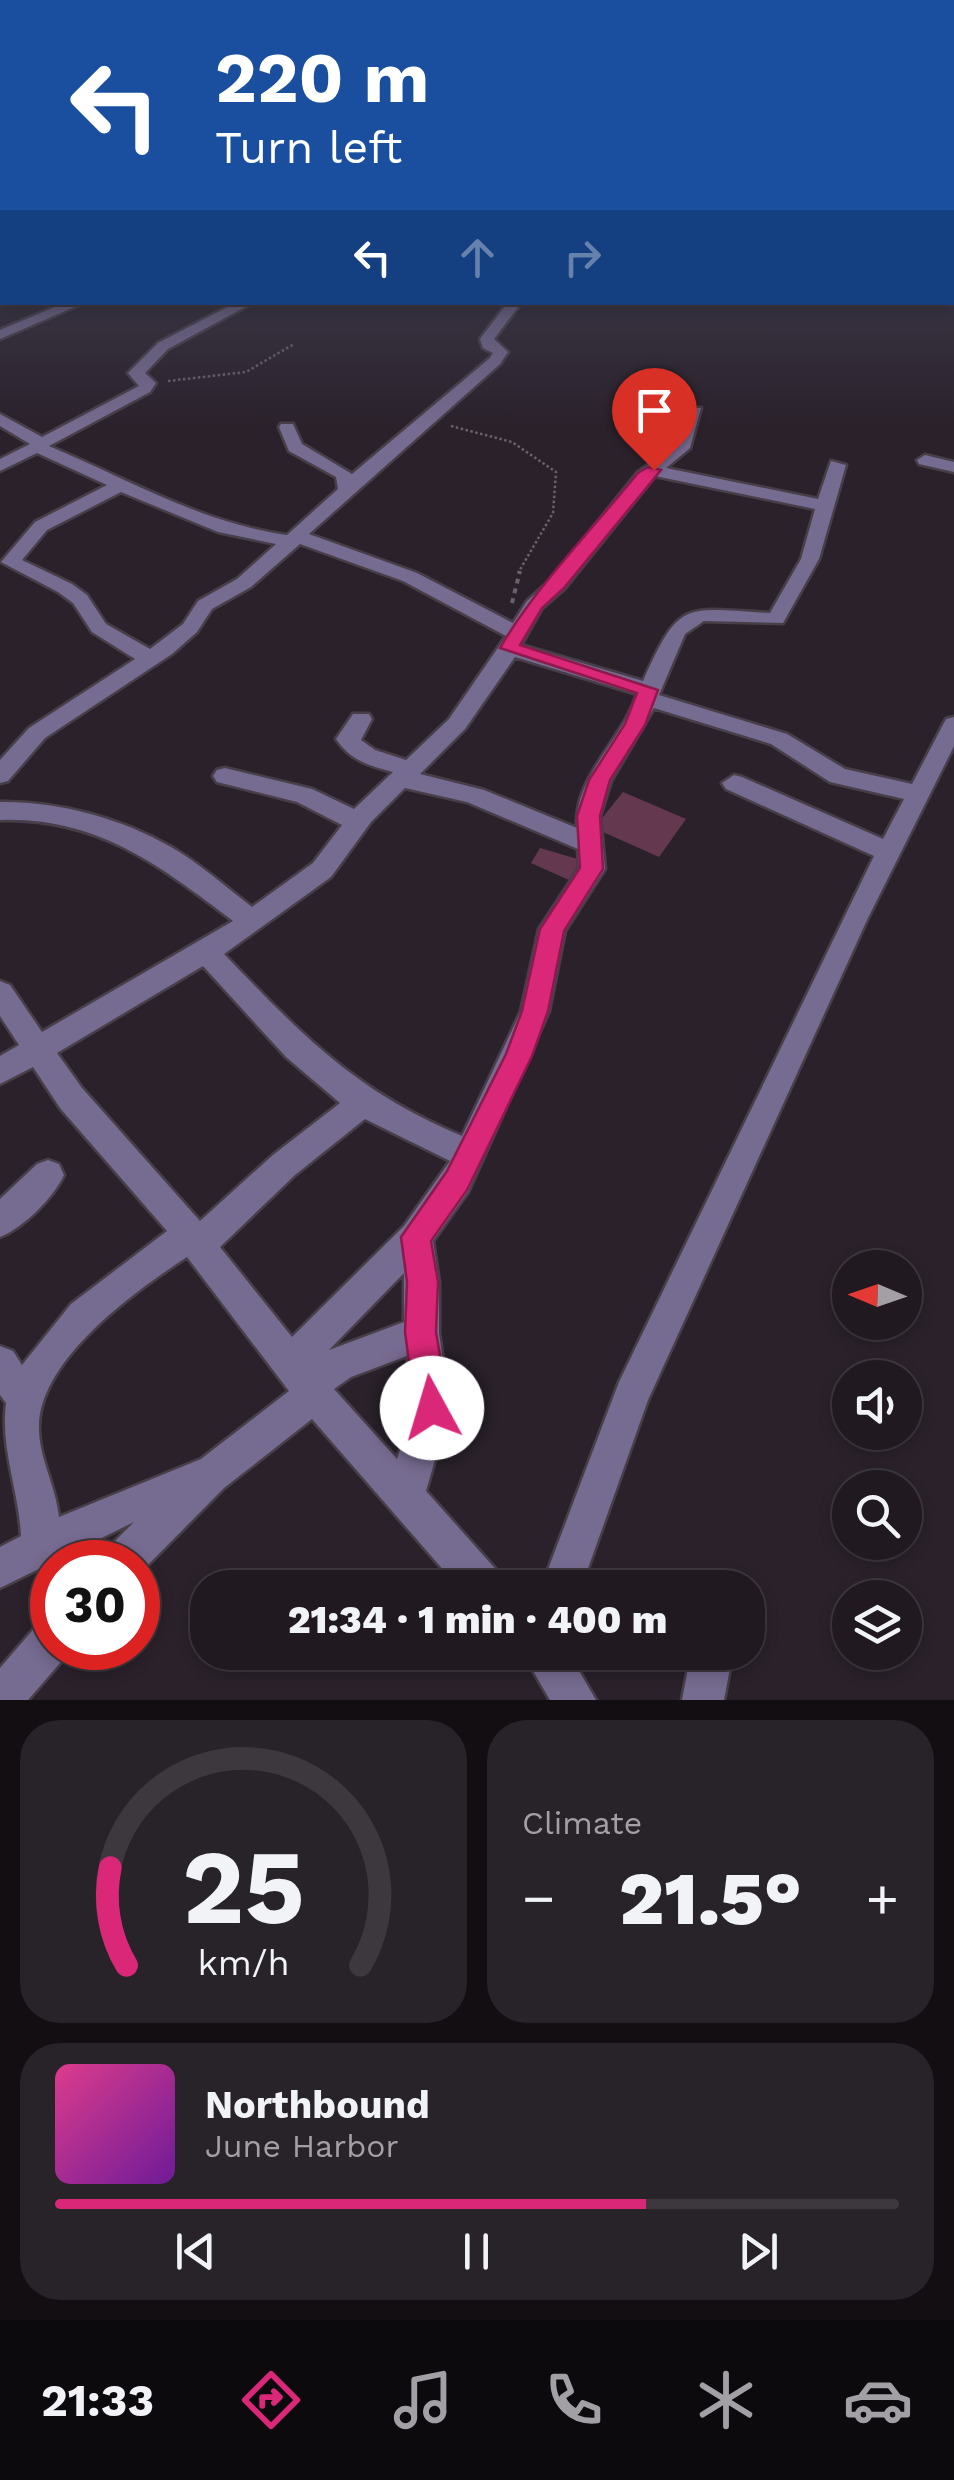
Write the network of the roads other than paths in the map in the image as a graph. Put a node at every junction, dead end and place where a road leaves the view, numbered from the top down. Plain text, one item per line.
1 (73, 305) edge
2 (242, 305) edge
3 (514, 305) edge
4 (0, 335) edge
5 (695, 411) dead end
6 (0, 420) edge
7 (287, 427) dead end
8 (39, 445) junction
9 (925, 460) dead end
10 (837, 465) dead end
11 (0, 466) edge
12 (954, 467) edge
13 (654, 470) junction
14 (119, 486) junction
15 (349, 486) junction
16 (826, 506) junction
17 (295, 539) junction
18 (518, 632) junction
19 (150, 659) junction
20 (647, 694) junction
21 (361, 719) dead end
22 (954, 724) edge
23 (406, 774) junction
24 (0, 775) edge
25 (225, 776) dead end
26 (935, 776) edge
27 (734, 783) dead end
28 (0, 810) edge
29 (358, 822) junction
30 (592, 845) junction
31 (889, 852) junction
32 (252, 921) junction
33 (205, 951) junction
34 (0, 994) edge
35 (37, 1047) junction
36 (0, 1070) edge
37 (364, 1102) junction
38 (469, 1154) junction
39 (48, 1175) dead end
40 (0, 1220) edge
41 (416, 1237) junction
42 (194, 1240) junction
43 (420, 1332) junction
44 (0, 1364) edge
45 (304, 1380) junction
46 (25, 1400) junction
47 (211, 1475) junction
48 (405, 1496) junction
49 (41, 1540) edge
50 (58, 1540) edge
51 (145, 1540) edge
52 (30, 1554) edge
53 (0, 1568) edge
54 (470, 1570) edge
55 (568, 1570) edge
56 (30, 1665) edge
57 (555, 1670) edge
58 (709, 1670) edge
59 (0, 1700) edge
60 (576, 1700) edge
61 (704, 1700) edge

1 - 4 street
2 - 8 street
3 - 15 street
5 - 13 street
6 - 8 street
7 - 15 street
8 - 11 street
8 - 14 street
9 - 12 street
10 - 16 street
13 - 16 street
13 - 18 street
14 - 17 street
14 - 19 street
15 - 17 street
16 - 20 street
17 - 18 street
17 - 19 street
18 - 20 street
18 - 23 street
19 - 24 street
20 - 26 street
20 - 30 street
21 - 23 street
22 - 26 street
23 - 29 street
23 - 30 street
25 - 29 street
26 - 31 street
27 - 31 street
28 - 32 street
29 - 32 street
30 - 38 street
31 - 55 street
32 - 33 street
33 - 35 street
33 - 37 street
34 - 35 street
35 - 36 street
35 - 42 street
37 - 38 street
37 - 42 street
38 - 41 street
39 - 40 street
41 - 43 street
41 - 45 street
42 - 45 street
42 - 46 street
43 - 45 street
43 - 48 street
44 - 46 street
45 - 47 street
45 - 48 street
46 - 49 street
47 - 50 street
47 - 51 street
48 - 54 street
52 - 53 street
56 - 59 street
57 - 60 street
58 - 61 street

